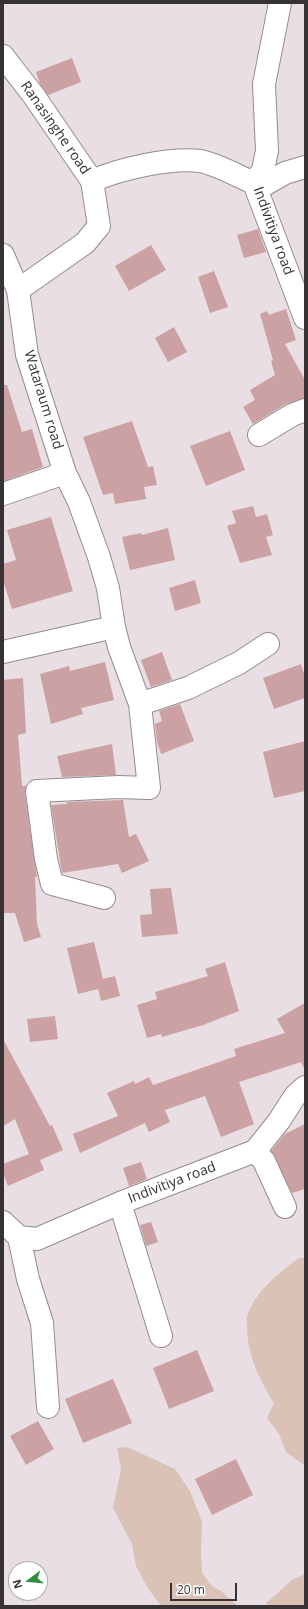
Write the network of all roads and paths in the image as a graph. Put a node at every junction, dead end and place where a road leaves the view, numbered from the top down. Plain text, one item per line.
1 (280, 3) edge
2 (3, 56) edge
3 (305, 167) edge
4 (92, 182) junction
5 (255, 186) junction
6 (3, 255) edge
7 (18, 290) junction
8 (305, 318) edge
9 (305, 410) edge
10 (259, 435) dead end
11 (65, 474) junction
12 (3, 494) edge
13 (114, 627) junction
14 (268, 644) dead end
15 (3, 652) edge
16 (140, 704) junction
17 (104, 898) dead end
18 (305, 1087) edge
19 (254, 1151) junction
20 (120, 1203) junction
21 (285, 1207) dead end
22 (3, 1222) edge
23 (19, 1237) junction
24 (161, 1336) dead end
25 (48, 1407) dead end

1 - 5 street, Indivitiya road
2 - 4 street, Ranasinghe road
3 - 5 street
4 - 5 street
4 - 7 street
5 - 8 street, Indivitiya road
6 - 7 street, Wataraum road
7 - 11 street, Wataraum road
9 - 10 street
11 - 12 street
11 - 13 street, Wataraum road
13 - 15 street
13 - 16 street, Wataraum road
14 - 16 street
16 - 17 street, Wataraum road
18 - 19 street, Indivitiya road
19 - 20 street, Indivitiya road
19 - 21 street
20 - 23 street
20 - 24 street, Indivitiya road
22 - 23 street
23 - 25 street

